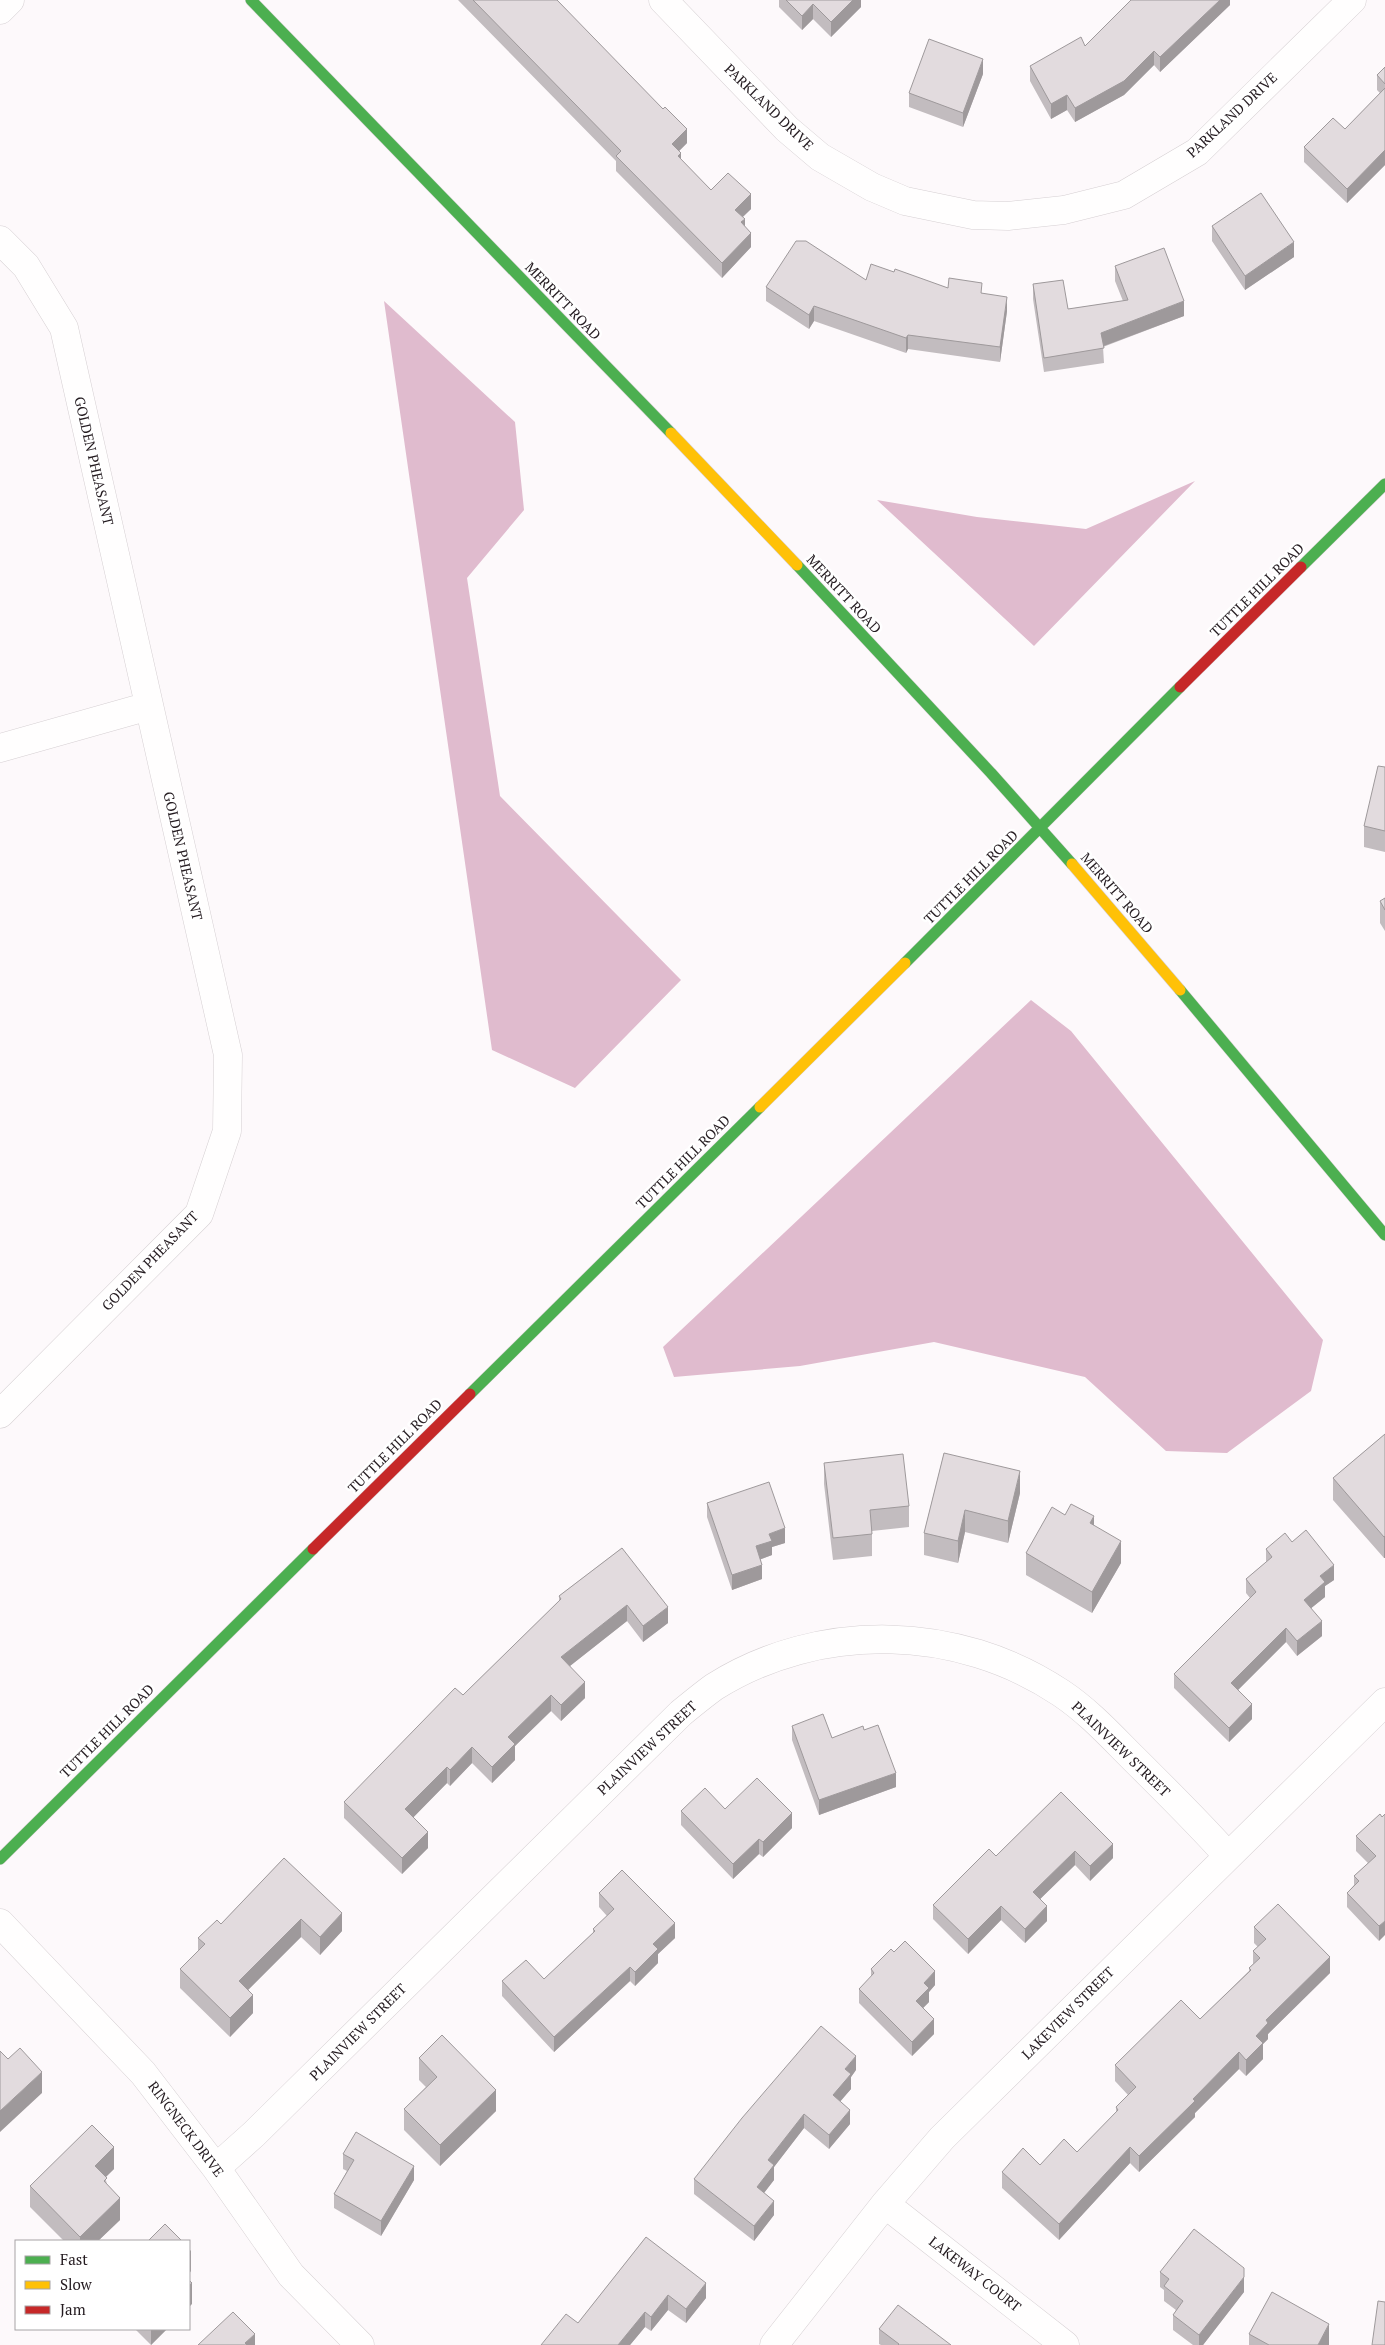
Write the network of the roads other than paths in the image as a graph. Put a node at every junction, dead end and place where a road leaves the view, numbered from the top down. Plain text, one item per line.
1 (10, 0) edge
2 (251, 0) edge
3 (1352, 0) edge
4 (666, 1) edge
5 (0, 10) edge
6 (0, 240) edge
7 (1385, 484) edge
8 (149, 706) junction
9 (0, 748) edge
10 (1040, 830) junction
11 (1385, 1235) edge
12 (0, 1414) edge
13 (1385, 1702) edge
14 (1228, 1856) junction
15 (0, 1859) edge
16 (0, 1923) edge
17 (216, 2168) junction
18 (885, 2204) junction
19 (360, 2345) edge
20 (774, 2345) edge
21 (1065, 2345) edge

1 - 5 street
2 - 10 main road, MERRITT ROAD
3 - 4 street, PARKLAND DRIVE
6 - 8 street, GOLDEN PHEASANT
7 - 10 main road, TUTTLE HILL ROAD
8 - 9 street
8 - 12 street, GOLDEN PHEASANT
10 - 11 main road, MERRITT ROAD
10 - 15 main road, TUTTLE HILL ROAD
13 - 14 street, LAKEVIEW STREET
14 - 17 street, PLAINVIEW STREET
14 - 18 street, LAKEVIEW STREET
16 - 17 street, RINGNECK DRIVE
17 - 19 street, RINGNECK DRIVE
18 - 20 street, LAKEVIEW STREET
18 - 21 street, LAKEWAY COURT

